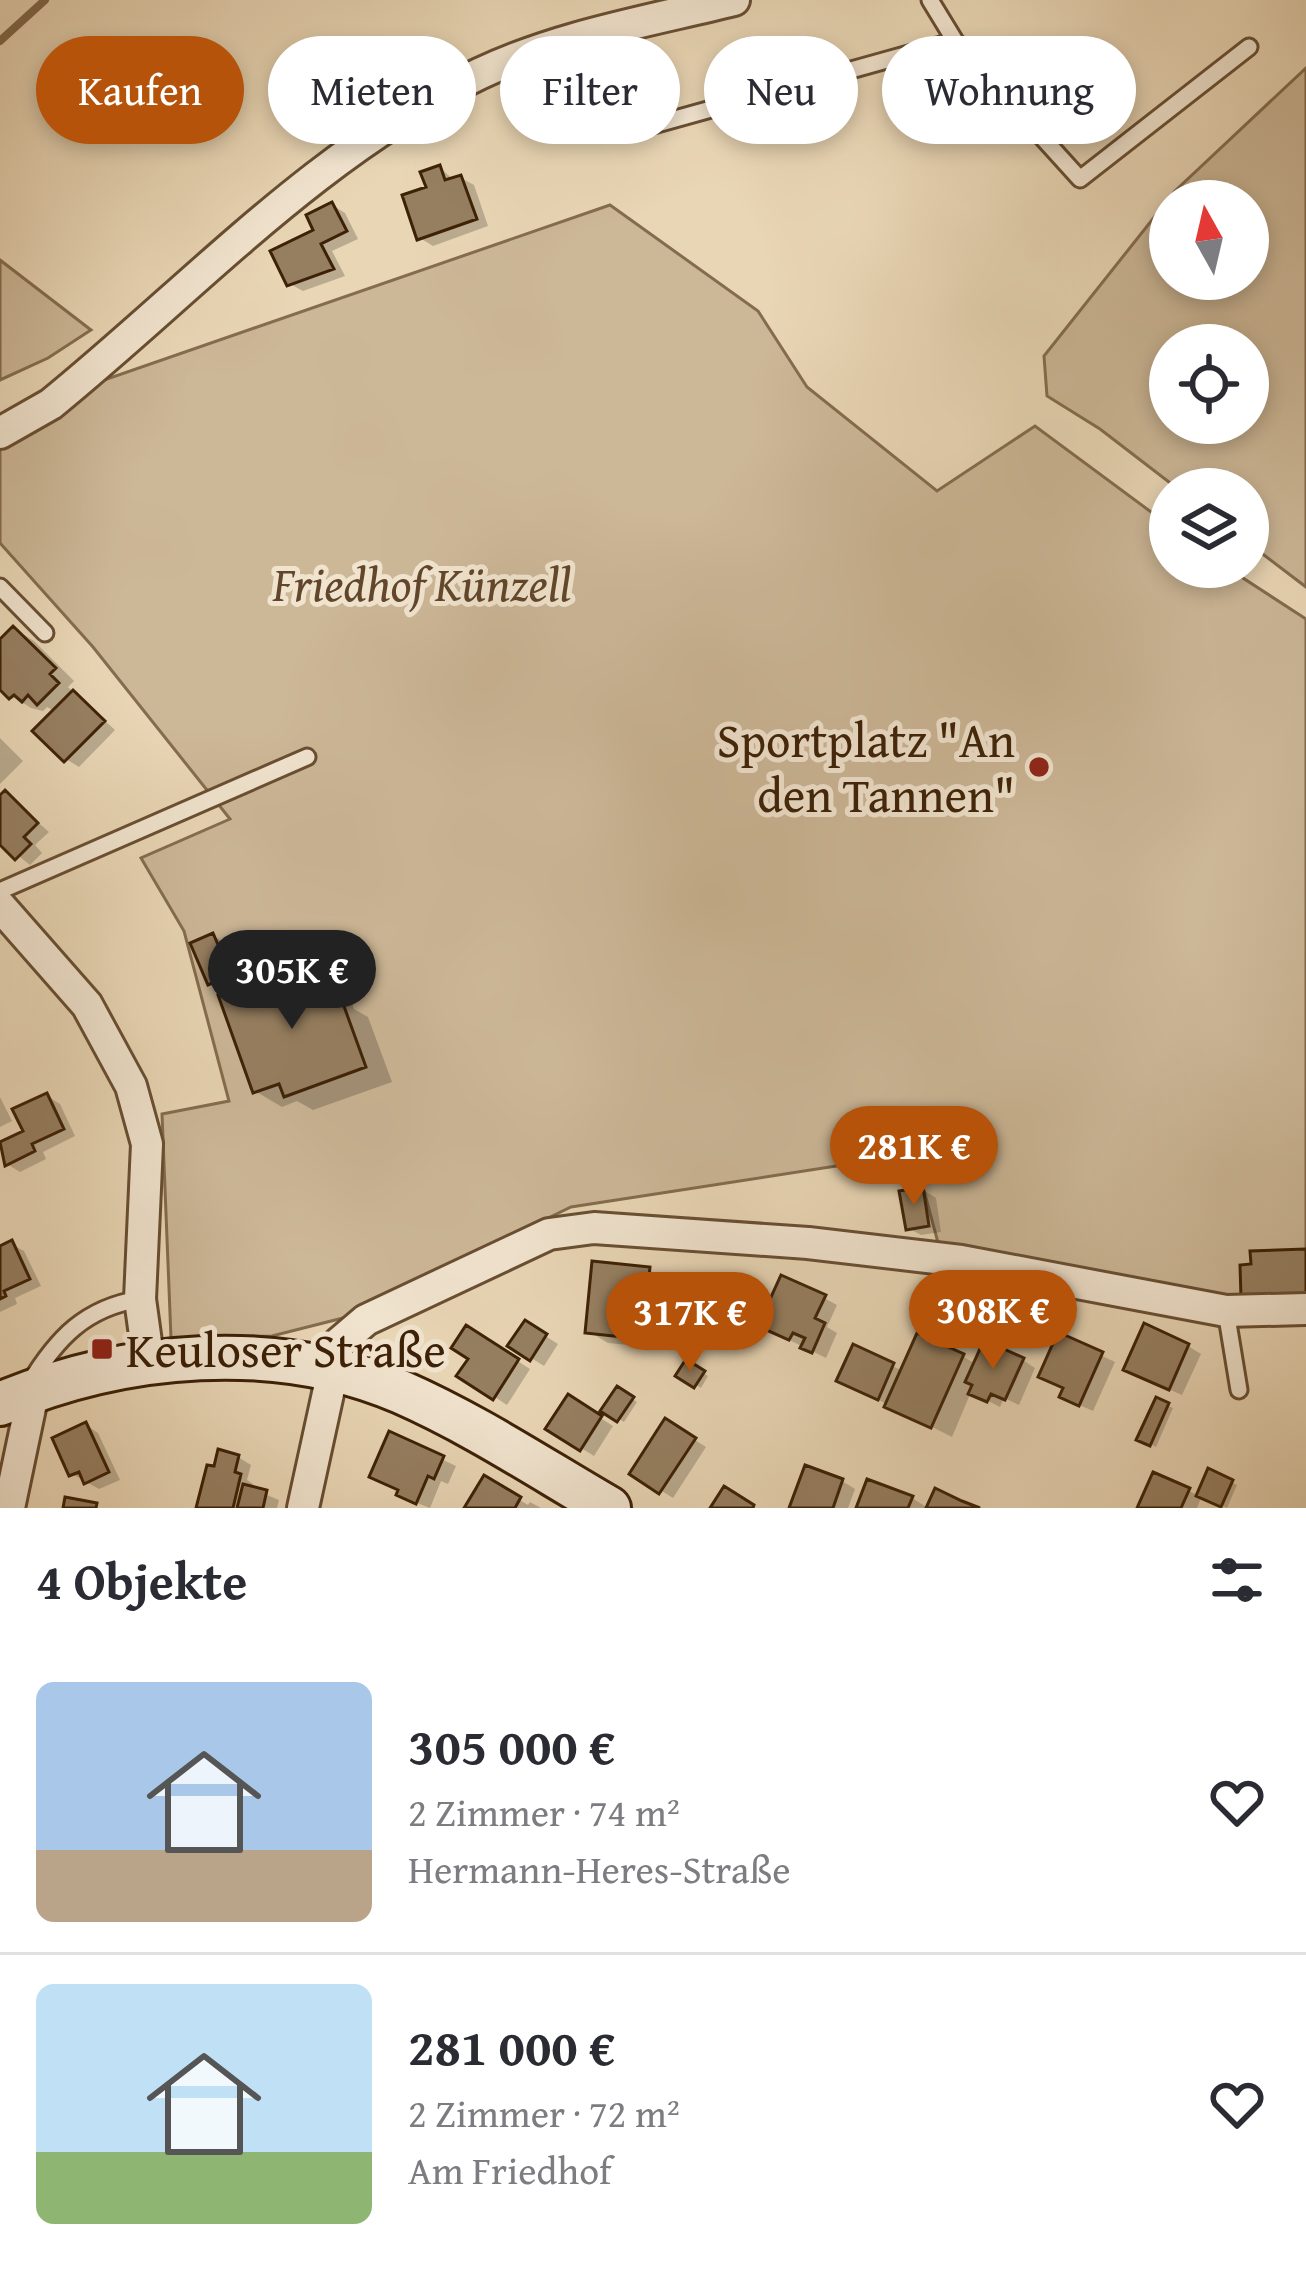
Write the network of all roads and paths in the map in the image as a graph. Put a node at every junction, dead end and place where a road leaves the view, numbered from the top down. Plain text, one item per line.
1 (734, 0) edge
2 (929, 0) edge
3 (587, 36) edge
4 (952, 36) edge
5 (1249, 46) dead end
6 (882, 61) edge
7 (500, 65) edge
8 (680, 117) edge
9 (1136, 135) edge
10 (1048, 144) edge
11 (1124, 144) edge
12 (0, 433) edge
13 (0, 587) edge
14 (45, 633) dead end
15 (307, 758) dead end
16 (0, 891) edge
17 (0, 906) edge
18 (140, 1299) junction
19 (1306, 1309) edge
20 (1226, 1311) junction
21 (149, 1364) junction
22 (332, 1371) junction
23 (1239, 1390) dead end
24 (19, 1396) edge
25 (9, 1508) edge
26 (302, 1508) edge
27 (609, 1508) edge

1 - 3 street
2 - 4 lane
5 - 9 lane
6 - 8 lane
7 - 12 street
10 - 11 lane
13 - 14 lane
15 - 16 lane
17 - 18 street
18 - 21 street
18 - 24 lane
19 - 20 street
20 - 22 street
20 - 23 lane
21 - 22 street
21 - 24 street
22 - 26 street
22 - 27 street
24 - 25 street

